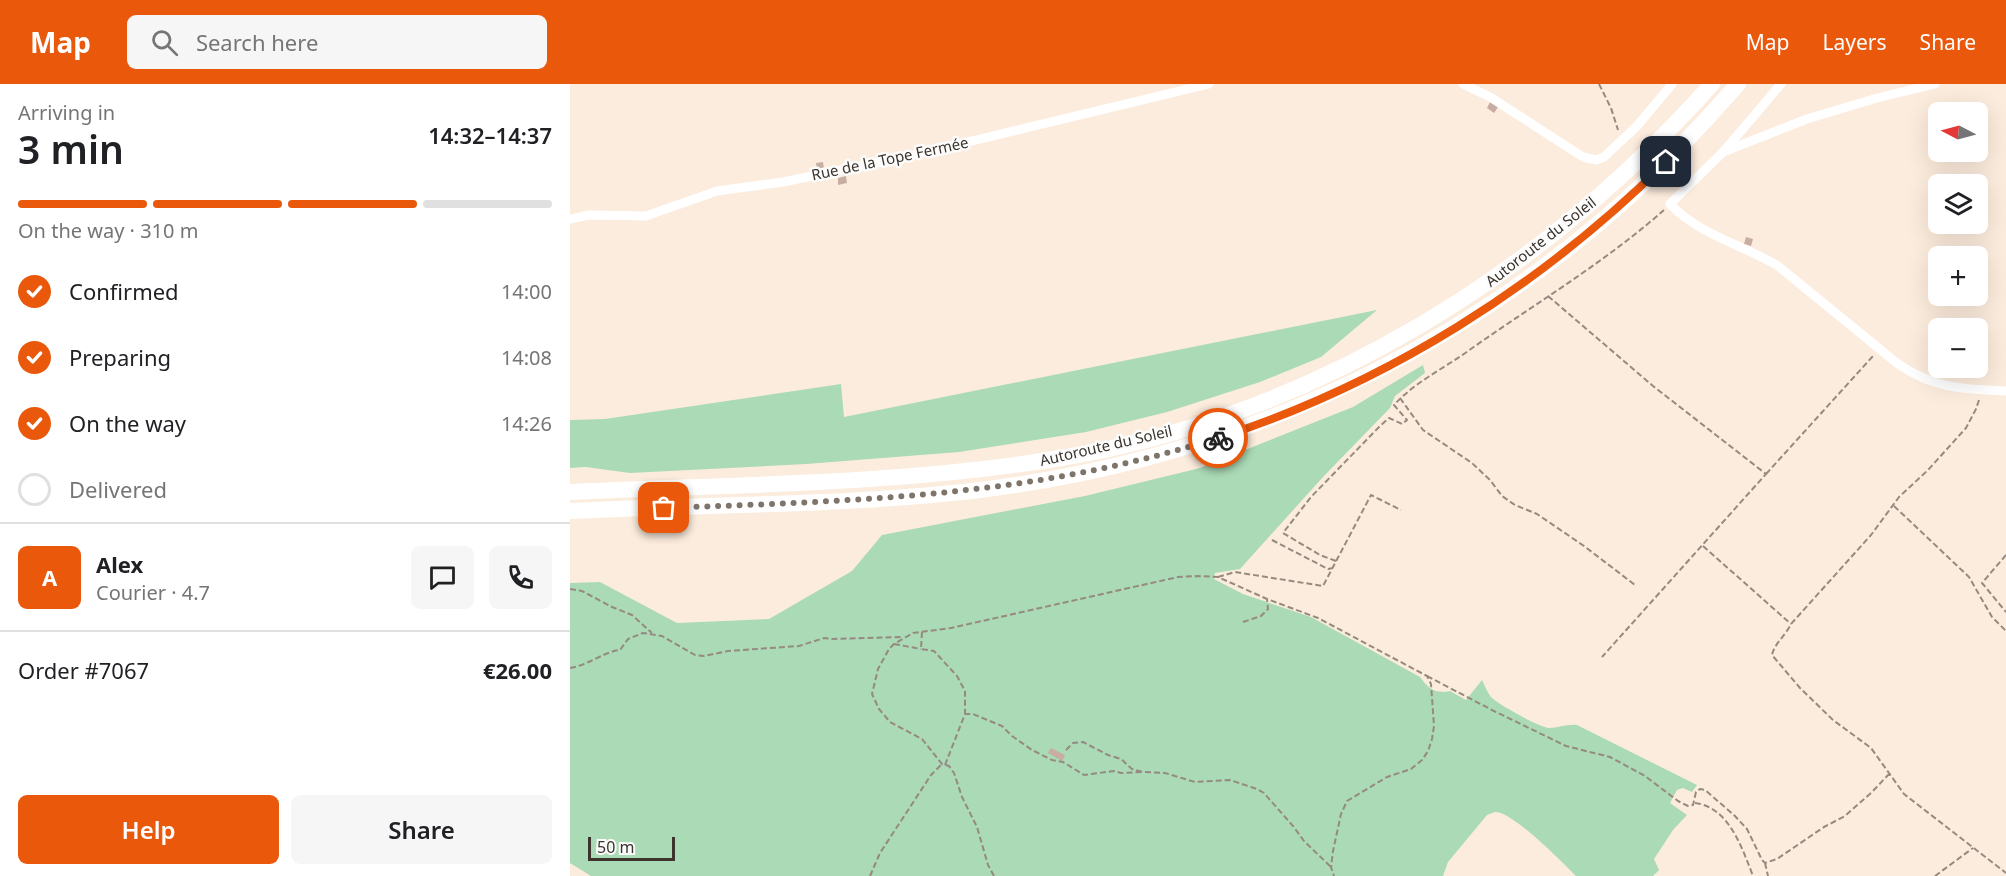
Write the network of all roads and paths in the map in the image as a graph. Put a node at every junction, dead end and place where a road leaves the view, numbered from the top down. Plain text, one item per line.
1 (1209, 84) edge
2 (1463, 84) edge
3 (1599, 84) edge
4 (1672, 84) edge
5 (1712, 84) edge
6 (1738, 84) edge
7 (1781, 84) edge
8 (1935, 84) edge
9 (1621, 141) junction
10 (1723, 152) junction
11 (1670, 204) junction
12 (570, 219) edge
13 (1548, 296) junction
14 (1879, 349) junction
15 (1980, 390) junction
16 (2006, 391) edge
17 (1400, 398) junction
18 (1766, 474) junction
19 (570, 492) edge
20 (1894, 506) junction
21 (1401, 510) dead end
22 (570, 511) edge
23 (1272, 540) dead end
24 (1702, 546) junction
25 (2006, 555) edge
26 (1336, 561) junction
27 (1334, 568) junction
28 (1218, 577) junction
29 (1635, 585) dead end
30 (570, 589) edge
31 (1267, 599) junction
32 (2006, 612) edge
33 (1243, 622) dead end
34 (1791, 624) junction
35 (2006, 631) edge
36 (922, 632) junction
37 (652, 633) junction
38 (905, 637) junction
39 (894, 644) junction
40 (921, 649) junction
41 (1602, 657) dead end
42 (570, 668) edge
43 (1427, 676) junction
44 (965, 714) junction
45 (1066, 750) dead end
46 (944, 765) junction
47 (1143, 772) junction
48 (1890, 773) junction
49 (1695, 803) junction
50 (1973, 848) junction
51 (1766, 863) junction
52 (1331, 867) junction
53 (2006, 873) edge
54 (870, 876) edge
55 (994, 876) edge
56 (1334, 876) edge
57 (1753, 876) edge
58 (1768, 876) edge
59 (1935, 876) edge

1 - 12 street, Rue de la Tope Fermée
2 - 9 street
3 - 9 path
4 - 9 street
5 - 19 highway, Autoroute du Soleil
6 - 22 highway, Autoroute du Soleil
7 - 10 street
8 - 10 street
10 - 11 street
11 - 13 path
11 - 14 street
13 - 17 path
13 - 18 path
14 - 15 street
14 - 18 path
15 - 16 street
15 - 20 path
17 - 26 path
17 - 29 path
18 - 24 path
20 - 34 path
20 - 35 path
21 - 26 path
23 - 27 path
24 - 34 path
24 - 41 path
25 - 32 path
26 - 27 path
27 - 28 path
28 - 31 path
28 - 36 path
30 - 37 path
31 - 33 path
31 - 43 path
34 - 48 path
36 - 38 path
36 - 40 path
37 - 38 path
37 - 42 path
38 - 39 path
39 - 40 path
39 - 46 path
40 - 44 path
43 - 49 path
43 - 52 path
44 - 46 path
44 - 47 path
45 - 47 path
46 - 54 path
46 - 55 path
47 - 52 path
48 - 50 path
48 - 51 path
49 - 51 path
49 - 57 path
50 - 53 path
50 - 59 path
51 - 58 path
52 - 56 path

